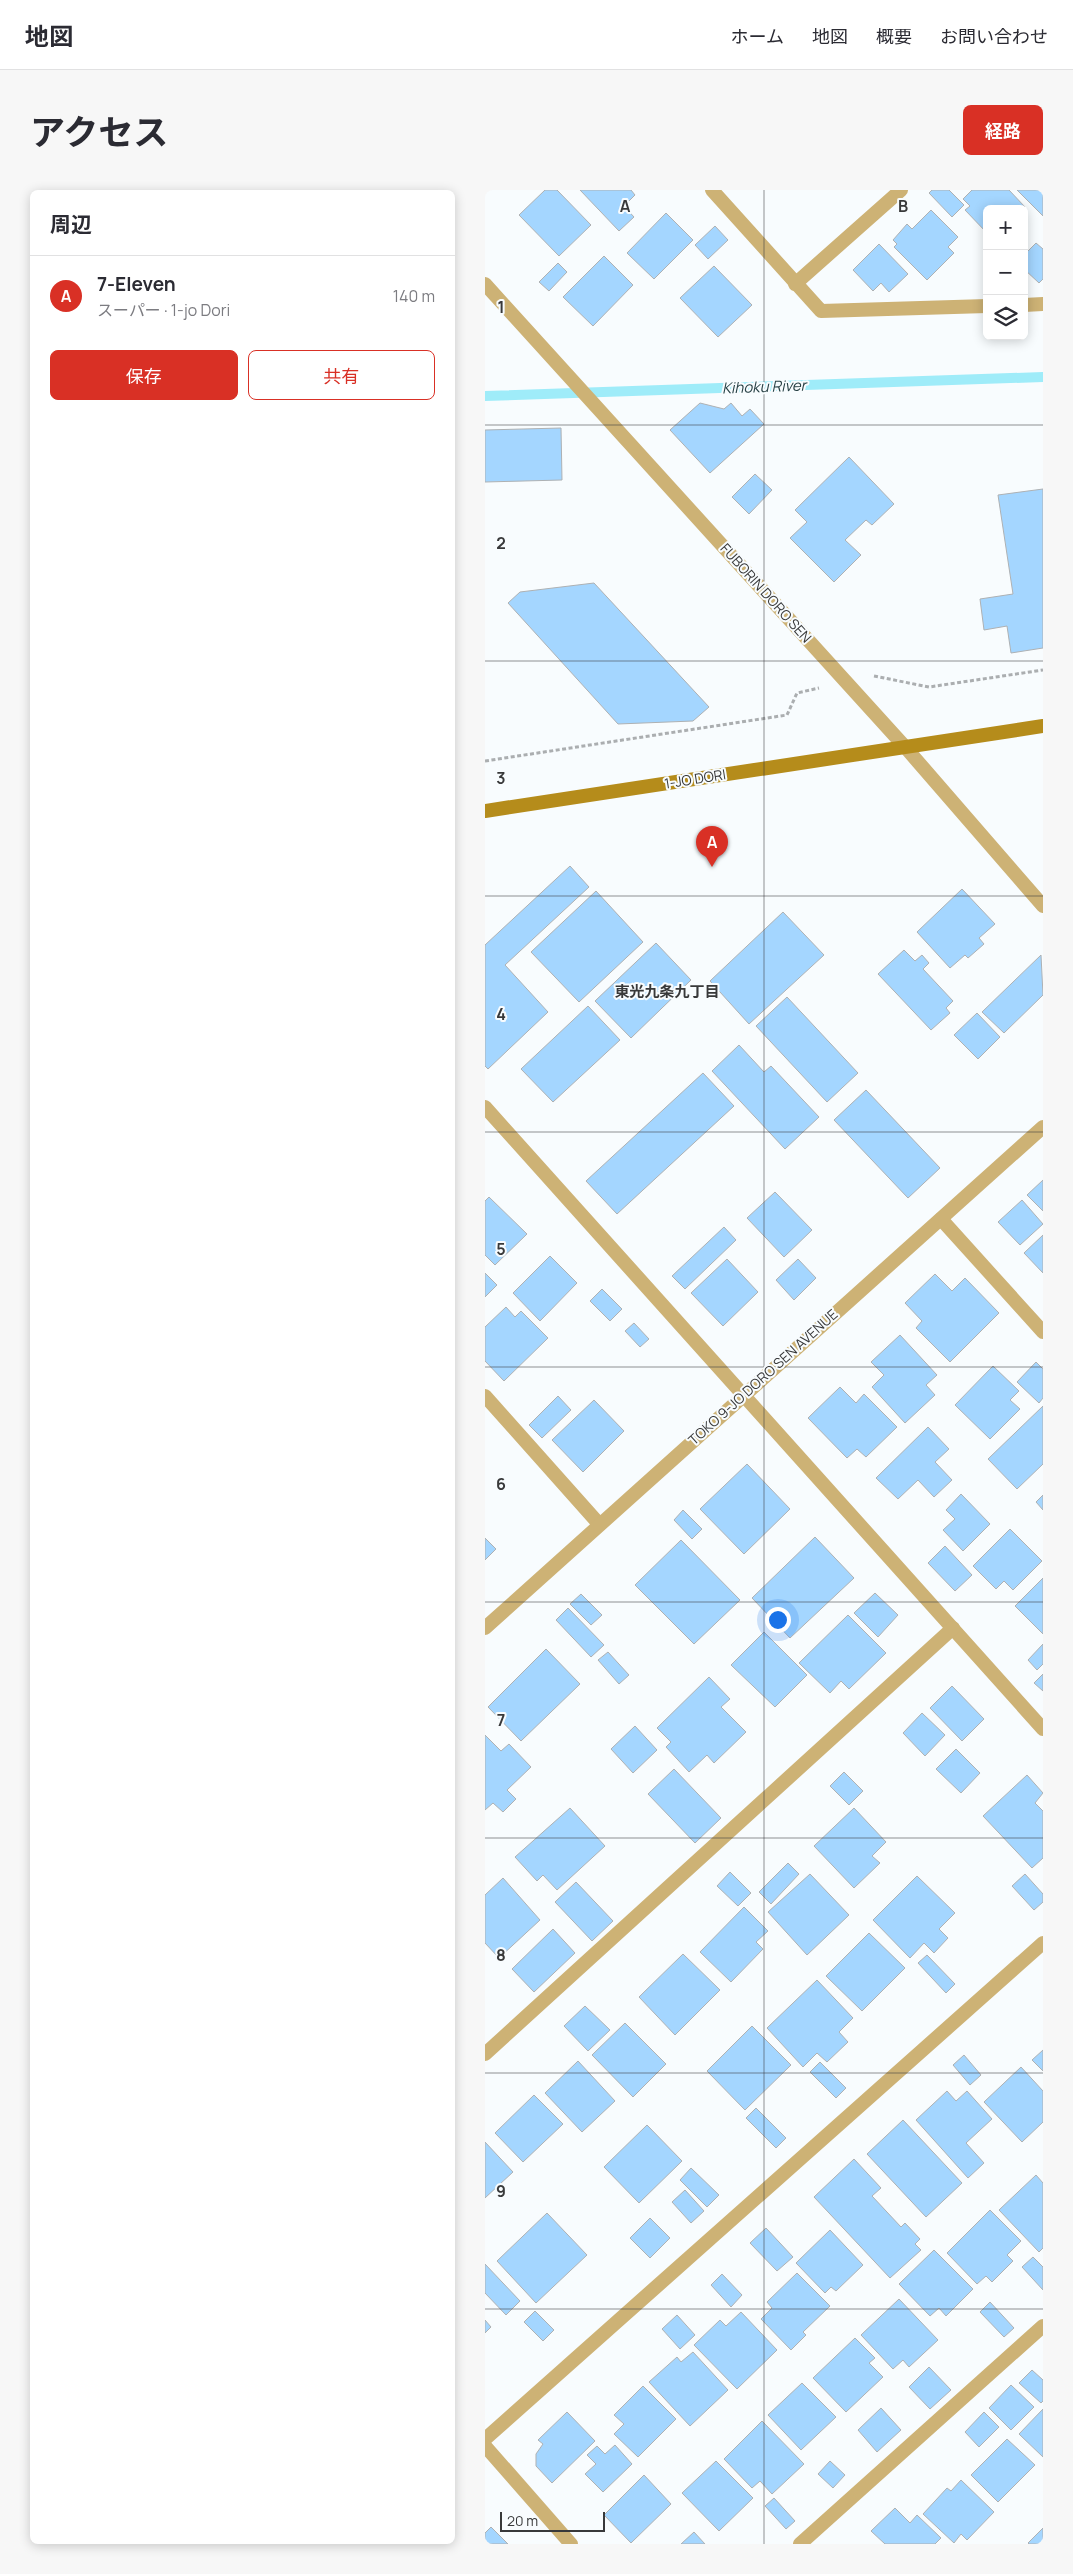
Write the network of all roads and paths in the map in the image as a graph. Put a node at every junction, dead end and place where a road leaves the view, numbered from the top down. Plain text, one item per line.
1 (712, 190) edge
2 (901, 190) edge
3 (485, 284) edge
4 (795, 284) junction
5 (1043, 304) edge
6 (1028, 305) edge
7 (983, 306) edge
8 (1043, 670) edge
9 (847, 683) junction
10 (1043, 726) edge
11 (906, 748) junction
12 (485, 761) edge
13 (485, 811) edge
14 (1043, 906) edge
15 (485, 1107) edge
16 (1043, 1127) edge
17 (941, 1219) junction
18 (1043, 1332) edge
19 (485, 1396) edge
20 (743, 1396) junction
21 (599, 1524) junction
22 (485, 1628) edge
23 (953, 1628) junction
24 (1043, 1729) edge
25 (1043, 1943) edge
26 (485, 2054) edge
27 (1043, 2326) edge
28 (485, 2439) edge
29 (485, 2446) edge
30 (571, 2544) edge
31 (800, 2544) edge

1 - 4 street
2 - 4 street
3 - 9 street, FUBORIN DORO SEN
4 - 7 street
5 - 6 street
8 - 9 path
9 - 11 street, FUBORIN DORO SEN
9 - 12 path
10 - 11 main road, 1-JO DORI
11 - 13 main road, 1-JO DORI
11 - 14 street, FUBORIN DORO SEN
15 - 20 street
16 - 17 street, TOKO 9-JO DORO SEN AVENUE
17 - 18 street
17 - 20 street, TOKO 9-JO DORO SEN AVENUE
19 - 21 street
20 - 21 street, TOKO 9-JO DORO SEN AVENUE
20 - 23 street
21 - 22 street, TOKO 9-JO DORO SEN AVENUE
23 - 24 street
23 - 26 street
25 - 28 street
27 - 31 street
29 - 30 street

